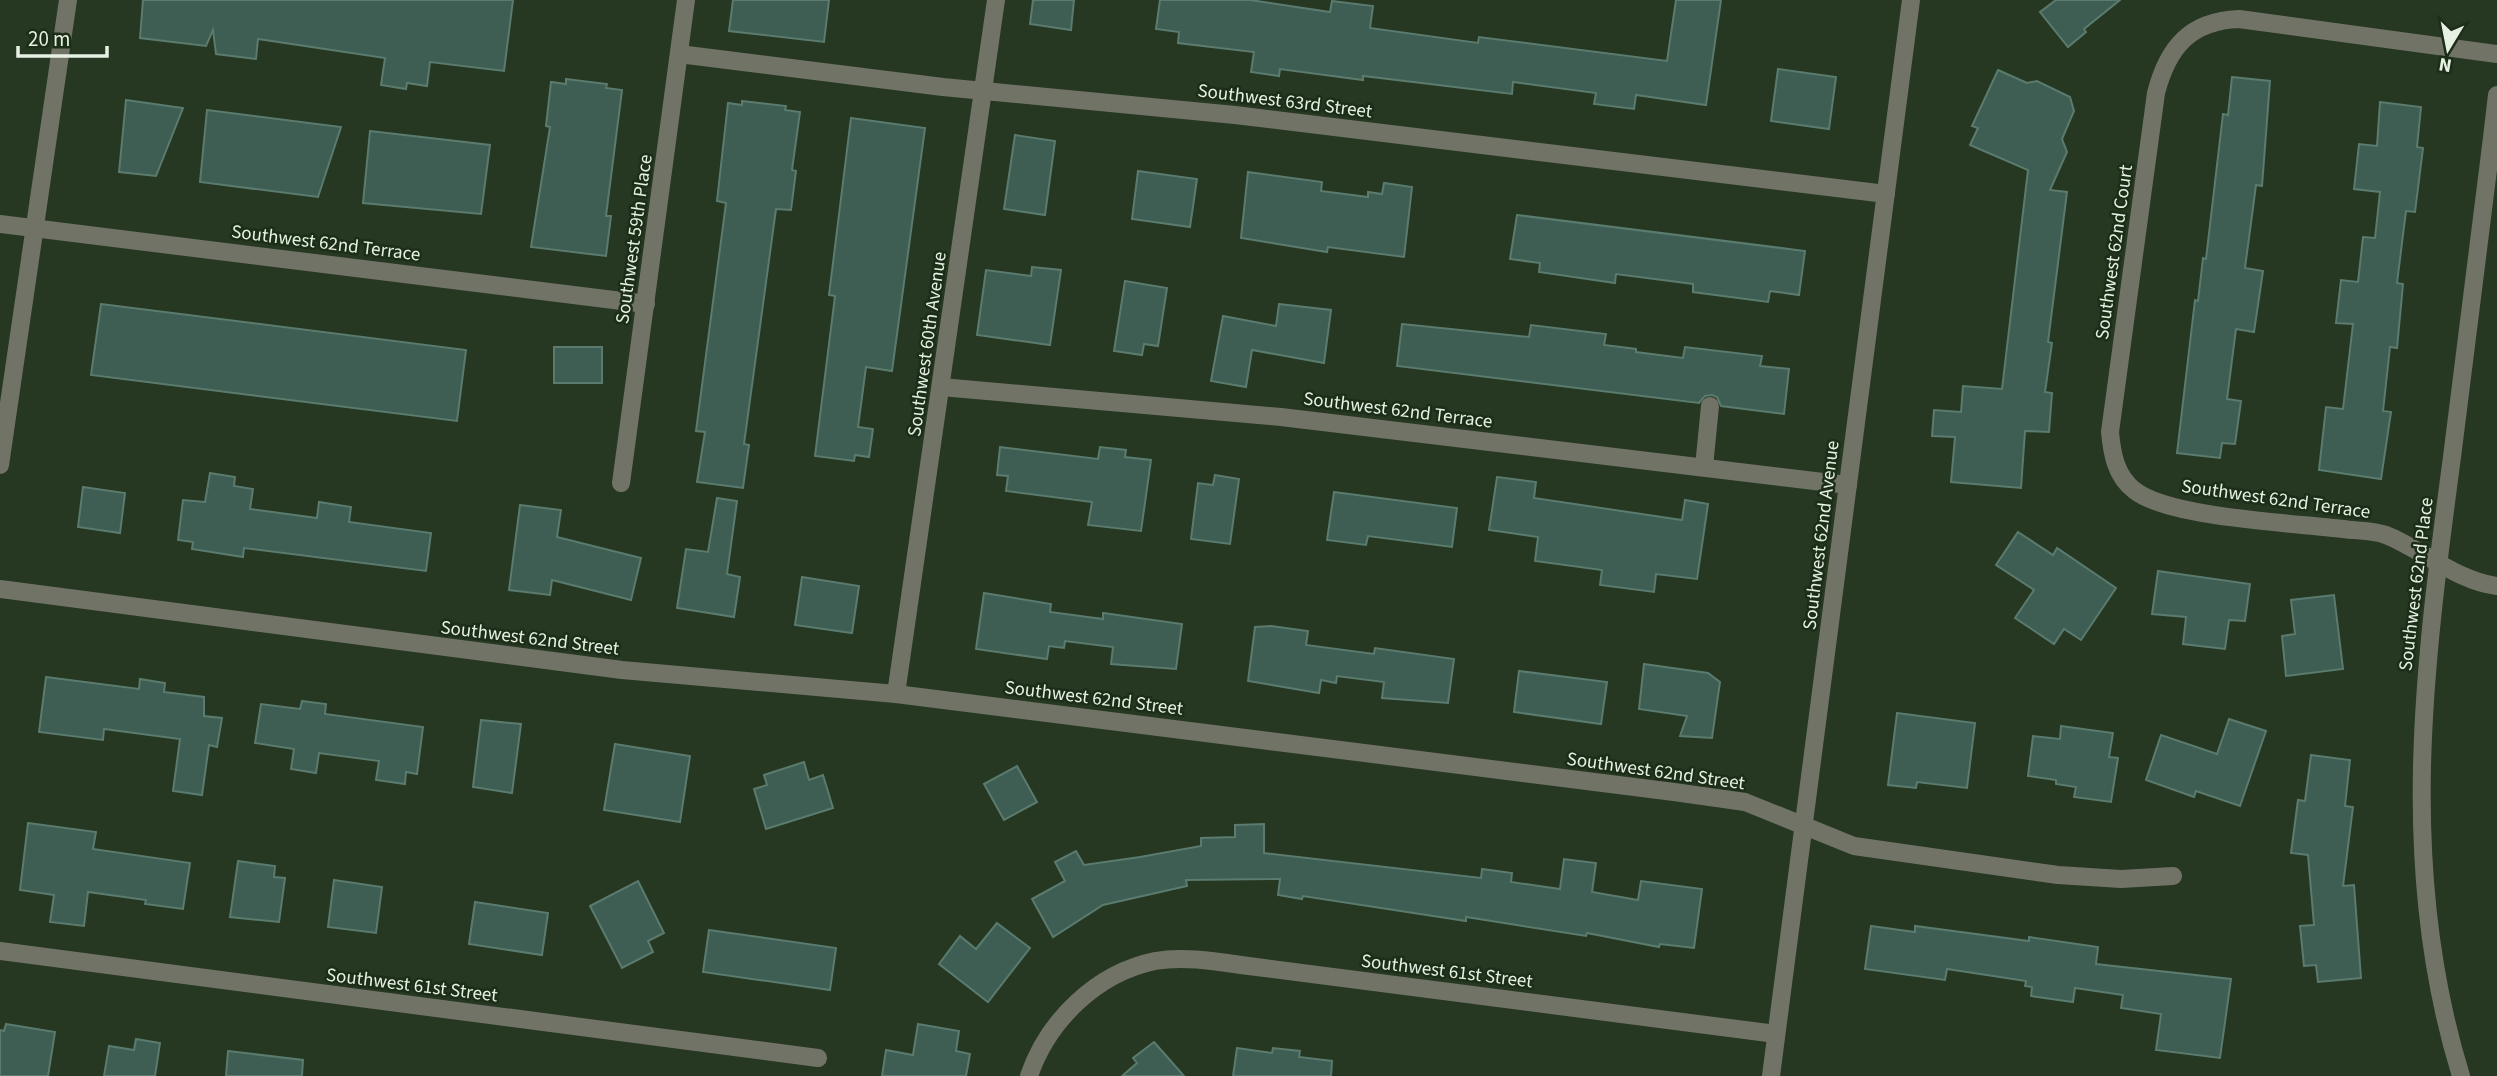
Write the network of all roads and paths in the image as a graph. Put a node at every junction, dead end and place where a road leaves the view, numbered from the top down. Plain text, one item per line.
1 (68, 0) edge
2 (686, 0) edge
3 (996, 0) edge
4 (1911, 0) edge
5 (679, 54) junction
6 (2497, 54) edge
7 (984, 90) junction
8 (2497, 95) edge
9 (1886, 194) junction
10 (0, 223) edge
11 (33, 227) junction
12 (646, 304) junction
13 (941, 387) junction
14 (1710, 406) dead end
15 (0, 465) edge
16 (1703, 467) junction
17 (621, 483) dead end
18 (2127, 483) joint
19 (1848, 485) junction
20 (2438, 563) junction
21 (2497, 586) edge
22 (0, 589) edge
23 (896, 694) junction
24 (1803, 826) junction
25 (2173, 876) dead end
26 (0, 951) edge
27 (1776, 1034) junction
28 (818, 1058) dead end
29 (1029, 1076) edge
30 (1771, 1076) edge
31 (2461, 1076) edge

1 - 11 street
2 - 5 street, Southwest 59th Place
3 - 7 street, Southwest 60th Avenue
4 - 9 street, Southwest 62nd Avenue
5 - 7 street, Southwest 63rd Street
5 - 12 street, Southwest 59th Place
6 - 18 street, Southwest 62nd Court
7 - 9 street, Southwest 63rd Street
7 - 13 street, Southwest 60th Avenue
8 - 20 street, Southwest 62nd Place
9 - 19 street, Southwest 62nd Avenue
10 - 11 street, Southwest 62nd Terrace
11 - 12 street, Southwest 62nd Terrace
11 - 15 street
12 - 17 street, Southwest 59th Place
13 - 16 street, Southwest 62nd Terrace
13 - 23 street, Southwest 60th Avenue
14 - 16 street
16 - 19 street, Southwest 62nd Terrace
18 - 20 street, Southwest 62nd Terrace
19 - 24 street, Southwest 62nd Avenue
20 - 21 street, Southwest 62nd Terrace
20 - 31 street, Southwest 62nd Place
22 - 23 street, Southwest 62nd Street
23 - 24 street, Southwest 62nd Street
24 - 25 street, Southwest 62nd Street
24 - 27 street, Southwest 62nd Avenue
26 - 28 street, Southwest 61st Street
27 - 29 street, Southwest 61st Street
27 - 30 street, Southwest 62nd Avenue

